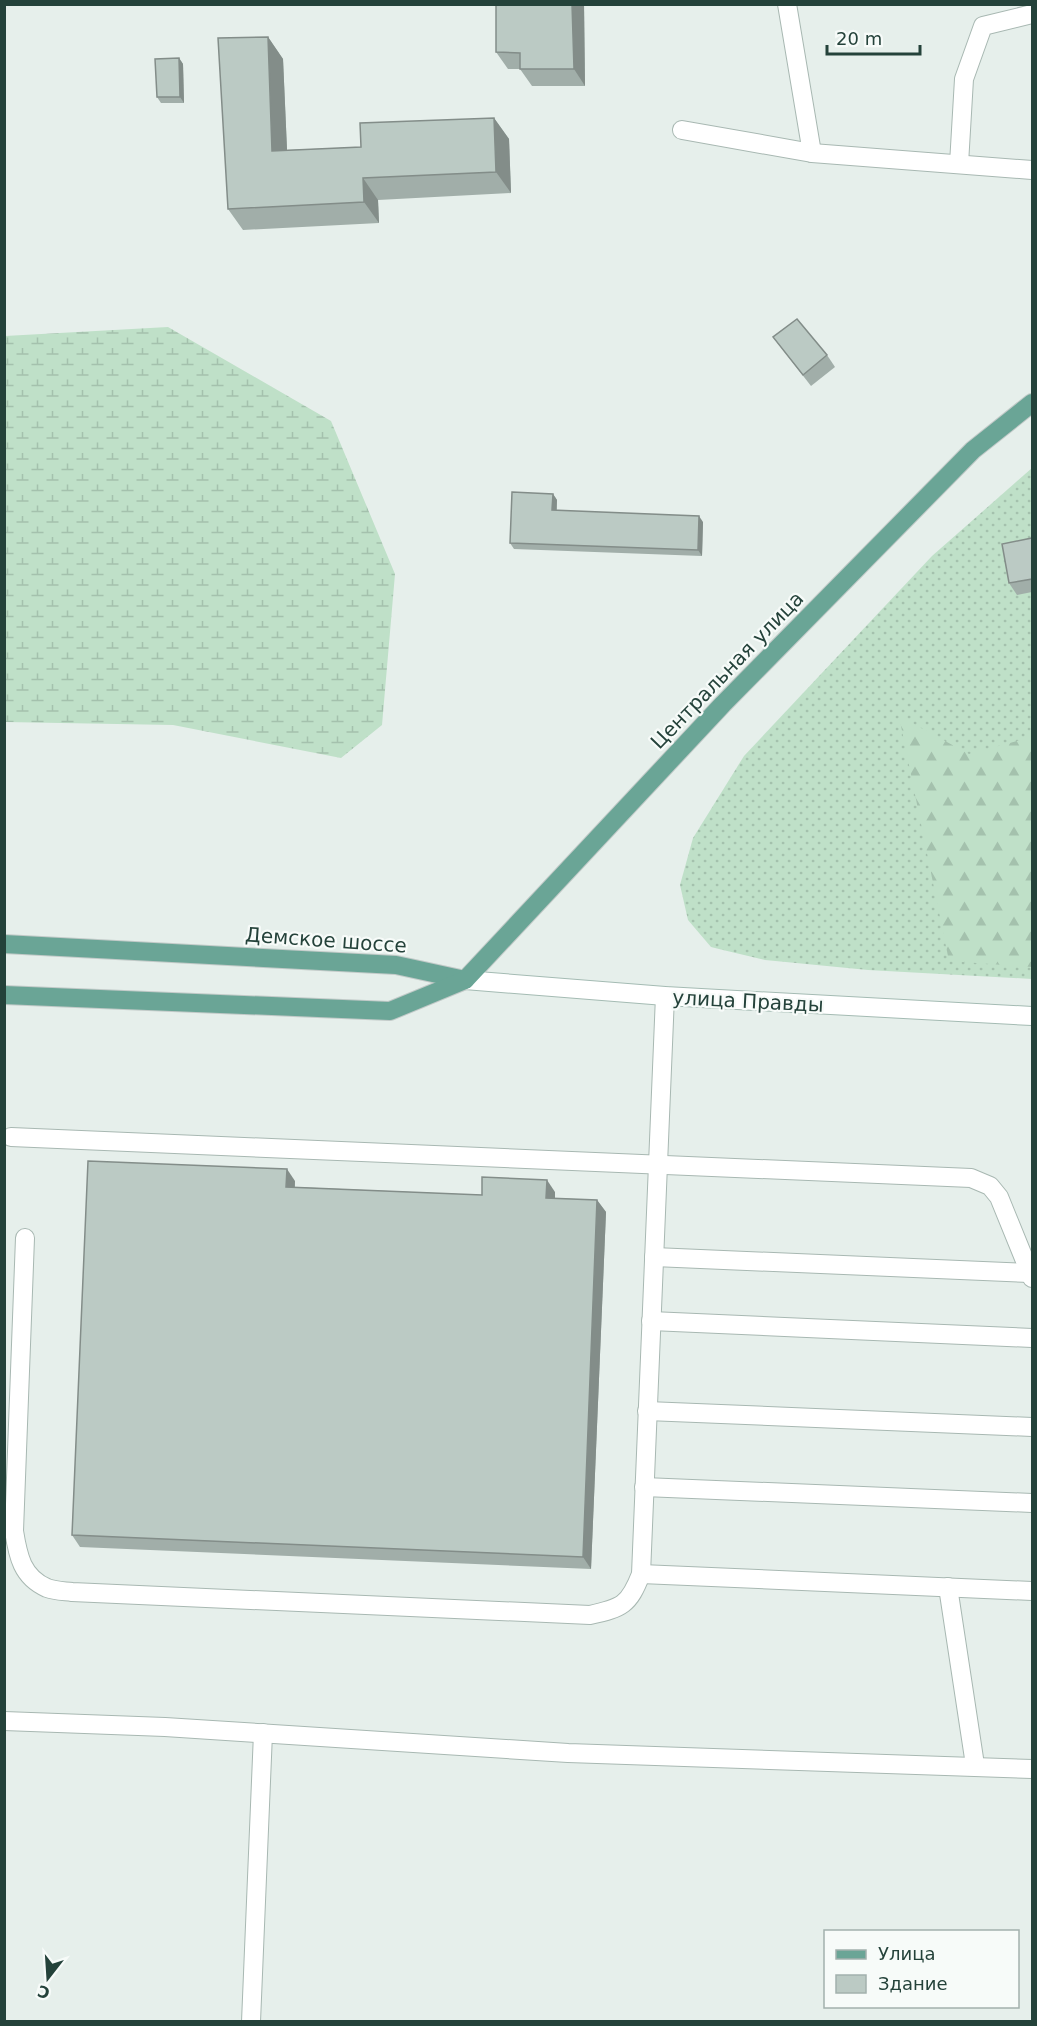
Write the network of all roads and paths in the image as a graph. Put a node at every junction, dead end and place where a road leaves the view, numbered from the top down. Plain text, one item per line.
1 (787, 4) edge
2 (1032, 14) edge
3 (682, 130) dead end
4 (812, 153) junction
5 (959, 164) junction
6 (1032, 170) edge
7 (1032, 403) edge
8 (4, 944) edge
9 (465, 980) junction
10 (4, 995) edge
11 (665, 996) junction
12 (1032, 1016) edge
13 (11, 1137) dead end
14 (657, 1165) junction
15 (25, 1238) dead end
16 (654, 1257) junction
17 (1031, 1276) edge
18 (651, 1321) junction
19 (1032, 1338) edge
20 (647, 1411) junction
21 (1032, 1427) edge
22 (644, 1487) junction
23 (1032, 1503) edge
24 (640, 1574) junction
25 (948, 1587) junction
26 (1032, 1591) edge
27 (4, 1721) edge
28 (263, 1733) junction
29 (975, 1766) junction
30 (1032, 1769) edge
31 (251, 2022) edge

1 - 4 street
2 - 5 street
3 - 4 street
4 - 5 street
5 - 6 street
7 - 9 main road, Центральная улица
8 - 9 main road, Демское шоссе
9 - 10 main road
9 - 11 street, улица Правды
11 - 12 street, улица Правды
11 - 14 street
13 - 14 street
14 - 16 street
14 - 17 street
15 - 24 street
16 - 17 street
16 - 18 street
18 - 19 street
18 - 20 street
20 - 21 street
20 - 22 street
22 - 23 street
22 - 24 street
24 - 25 street
25 - 26 street
25 - 29 street
27 - 28 street
28 - 29 street
28 - 31 street
29 - 30 street

